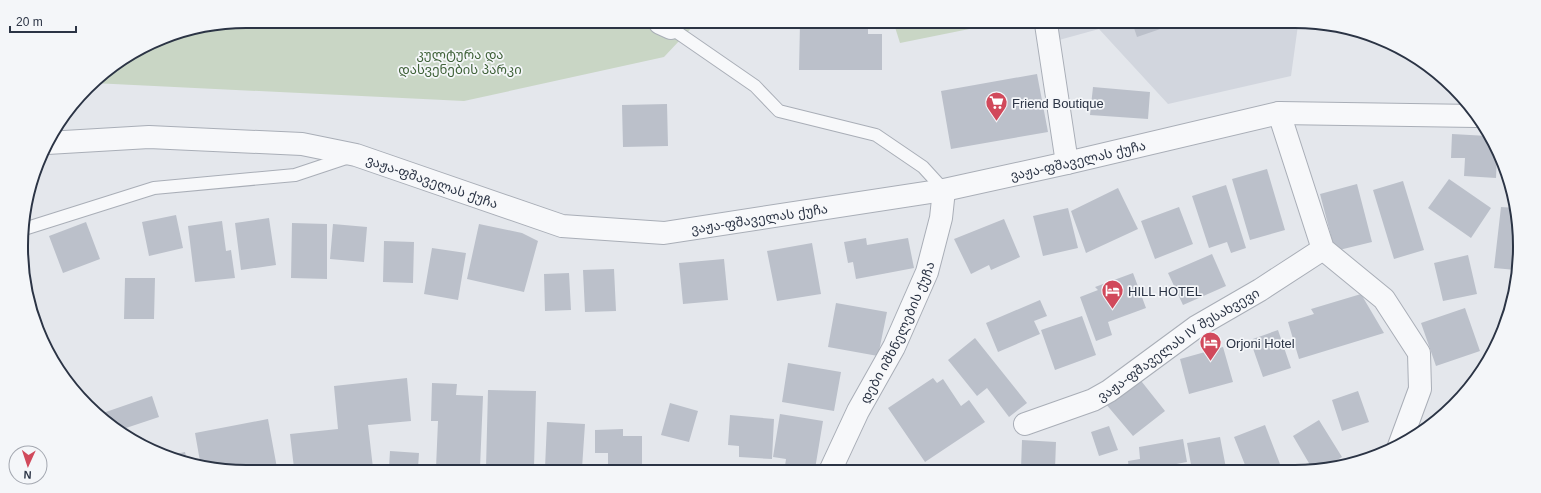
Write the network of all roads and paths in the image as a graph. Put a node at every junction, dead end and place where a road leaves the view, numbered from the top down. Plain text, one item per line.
1 (674, 28) edge
2 (1047, 28) edge
3 (1279, 113) junction
4 (1470, 116) edge
5 (54, 144) edge
6 (356, 155) junction
7 (1067, 163) junction
8 (944, 190) junction
9 (29, 228) edge
10 (1323, 249) junction
11 (1025, 424) dead end
12 (1404, 436) edge
13 (833, 465) edge

1 - 8 lane
2 - 7 street
3 - 4 street, ვაჟა-ფშაველას ქუჩა
3 - 7 street, ვაჟა-ფშაველას ქუჩა
3 - 10 street
5 - 6 street, ვაჟა-ფშაველას ქუჩა
6 - 8 street, ვაჟა-ფშაველას ქუჩა
6 - 9 lane
7 - 8 street, ვაჟა-ფშაველას ქუჩა
8 - 13 street, დები იშხნელების ქუჩა
10 - 11 street, ვაჟა-ფშაველას IV შესახვევი
10 - 12 street

